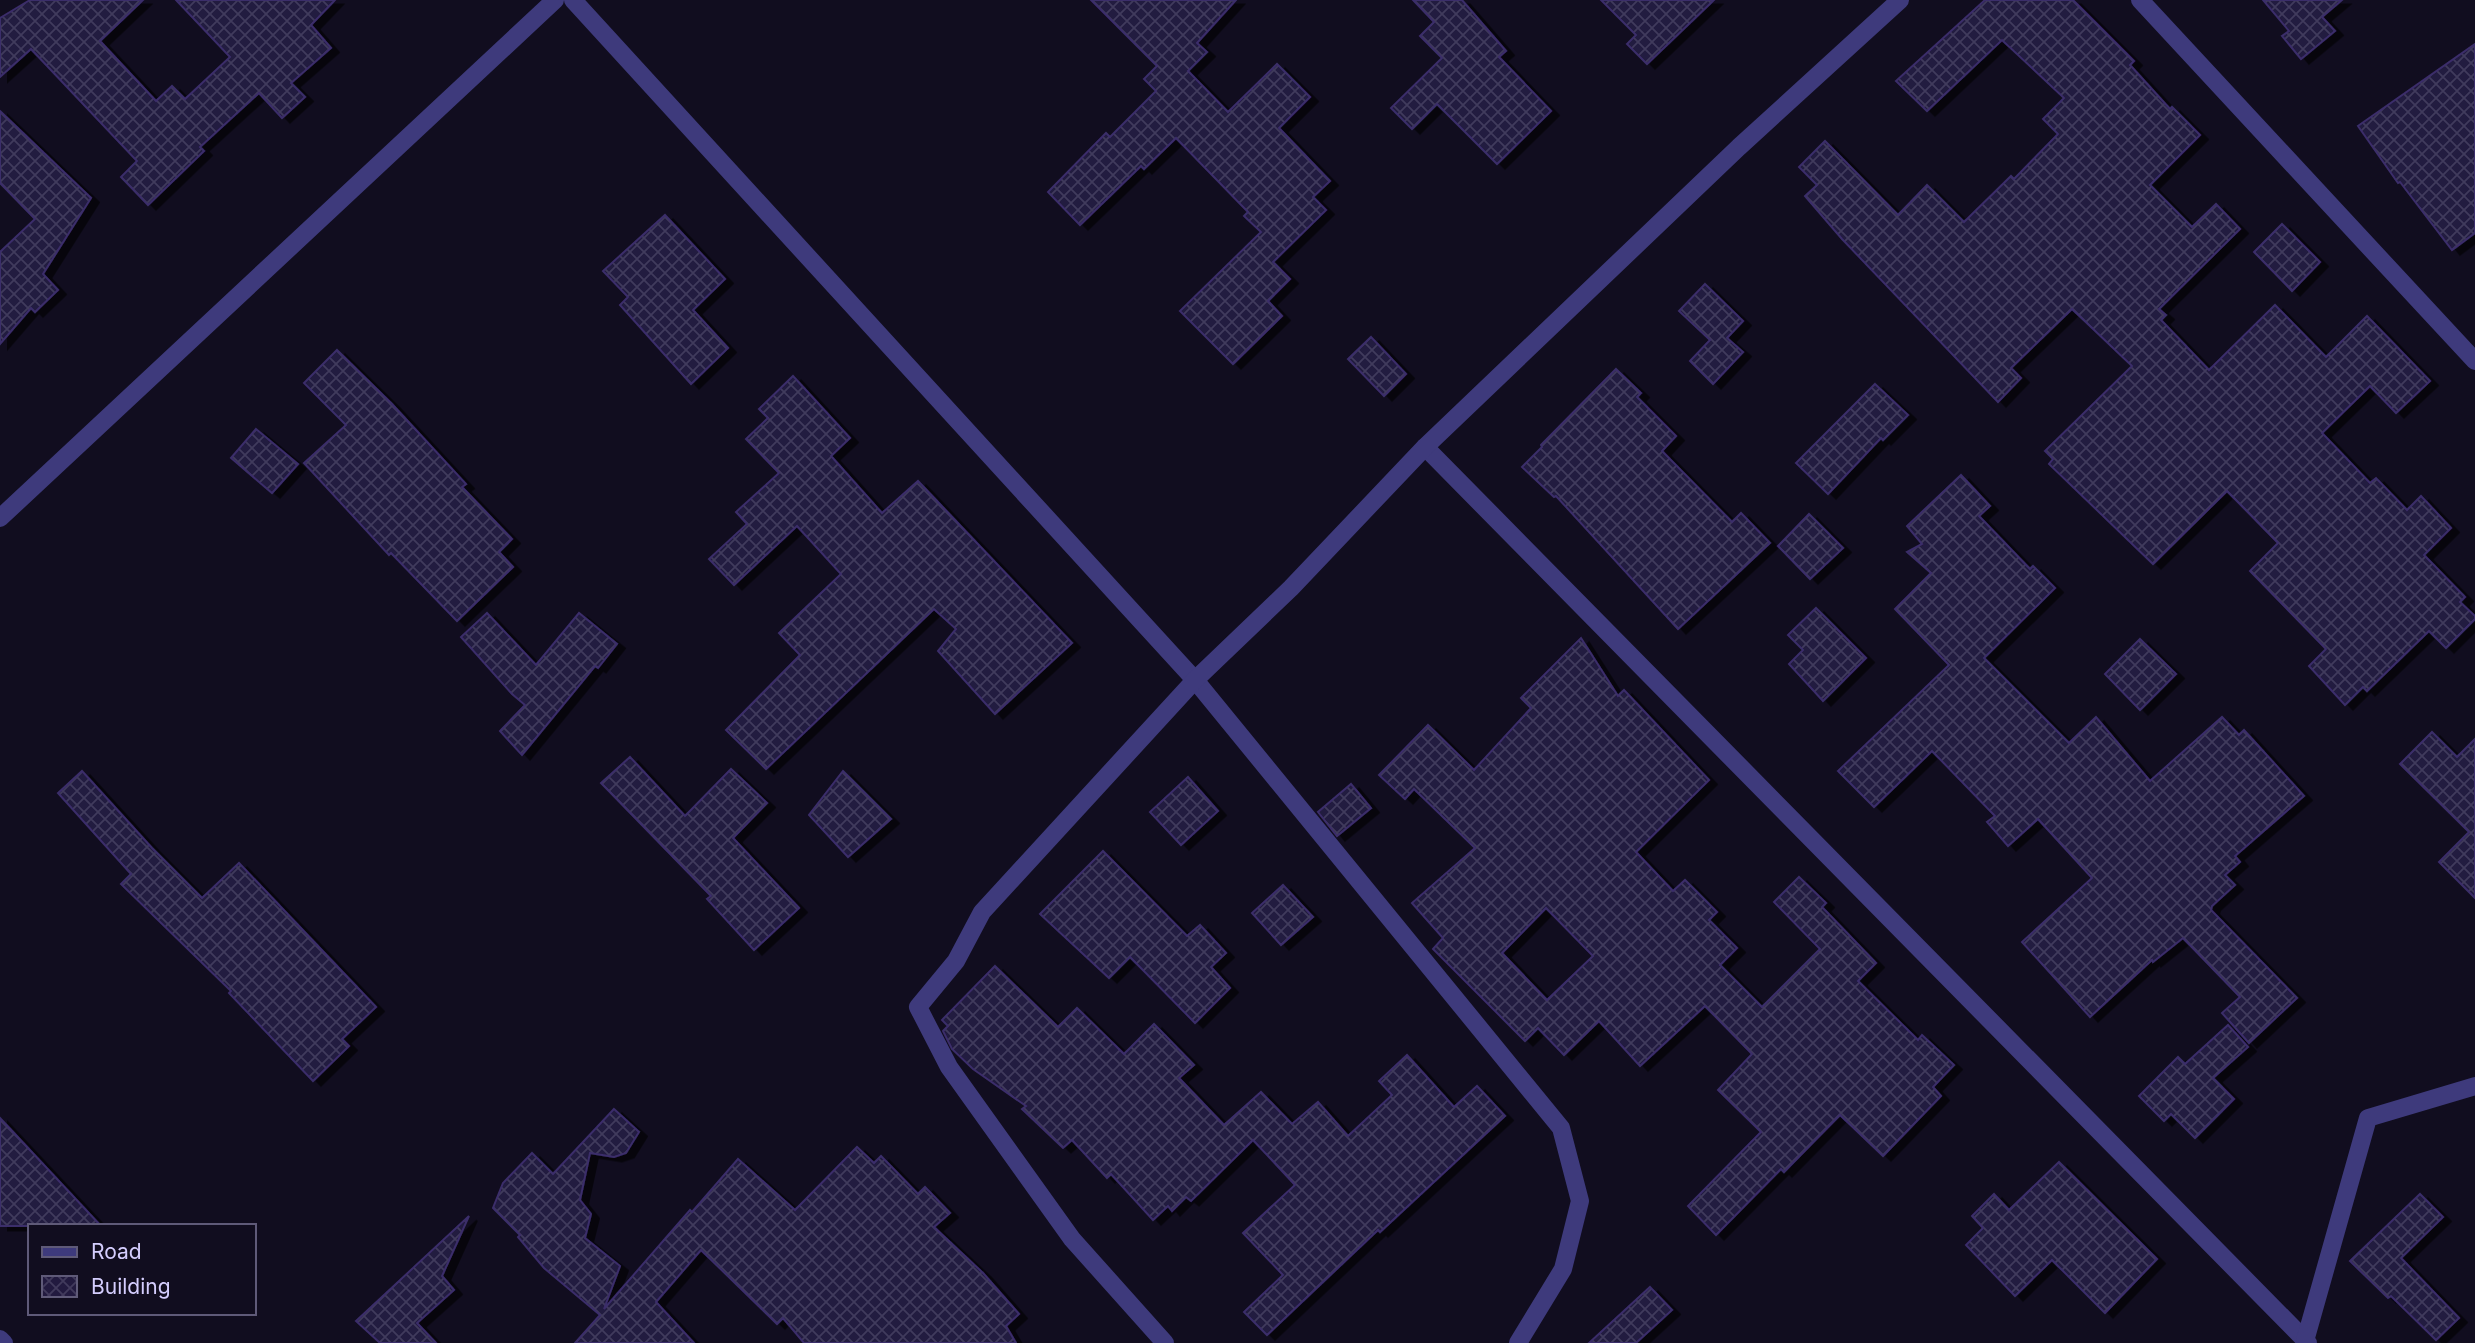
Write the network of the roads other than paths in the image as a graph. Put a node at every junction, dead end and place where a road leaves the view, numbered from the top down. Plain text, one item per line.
1 (555, 0) edge
2 (573, 0) edge
3 (1900, 0) edge
4 (2140, 0) edge
5 (2475, 361) edge
6 (1425, 447) junction
7 (0, 518) edge
8 (1195, 680) junction
9 (2475, 1086) edge
10 (2306, 1342) edge
11 (1165, 1343) edge
12 (1518, 1343) edge

1 - 7 street
2 - 8 street
3 - 6 street
4 - 5 street
6 - 8 street
6 - 10 street
8 - 11 street
8 - 12 street
9 - 10 street

